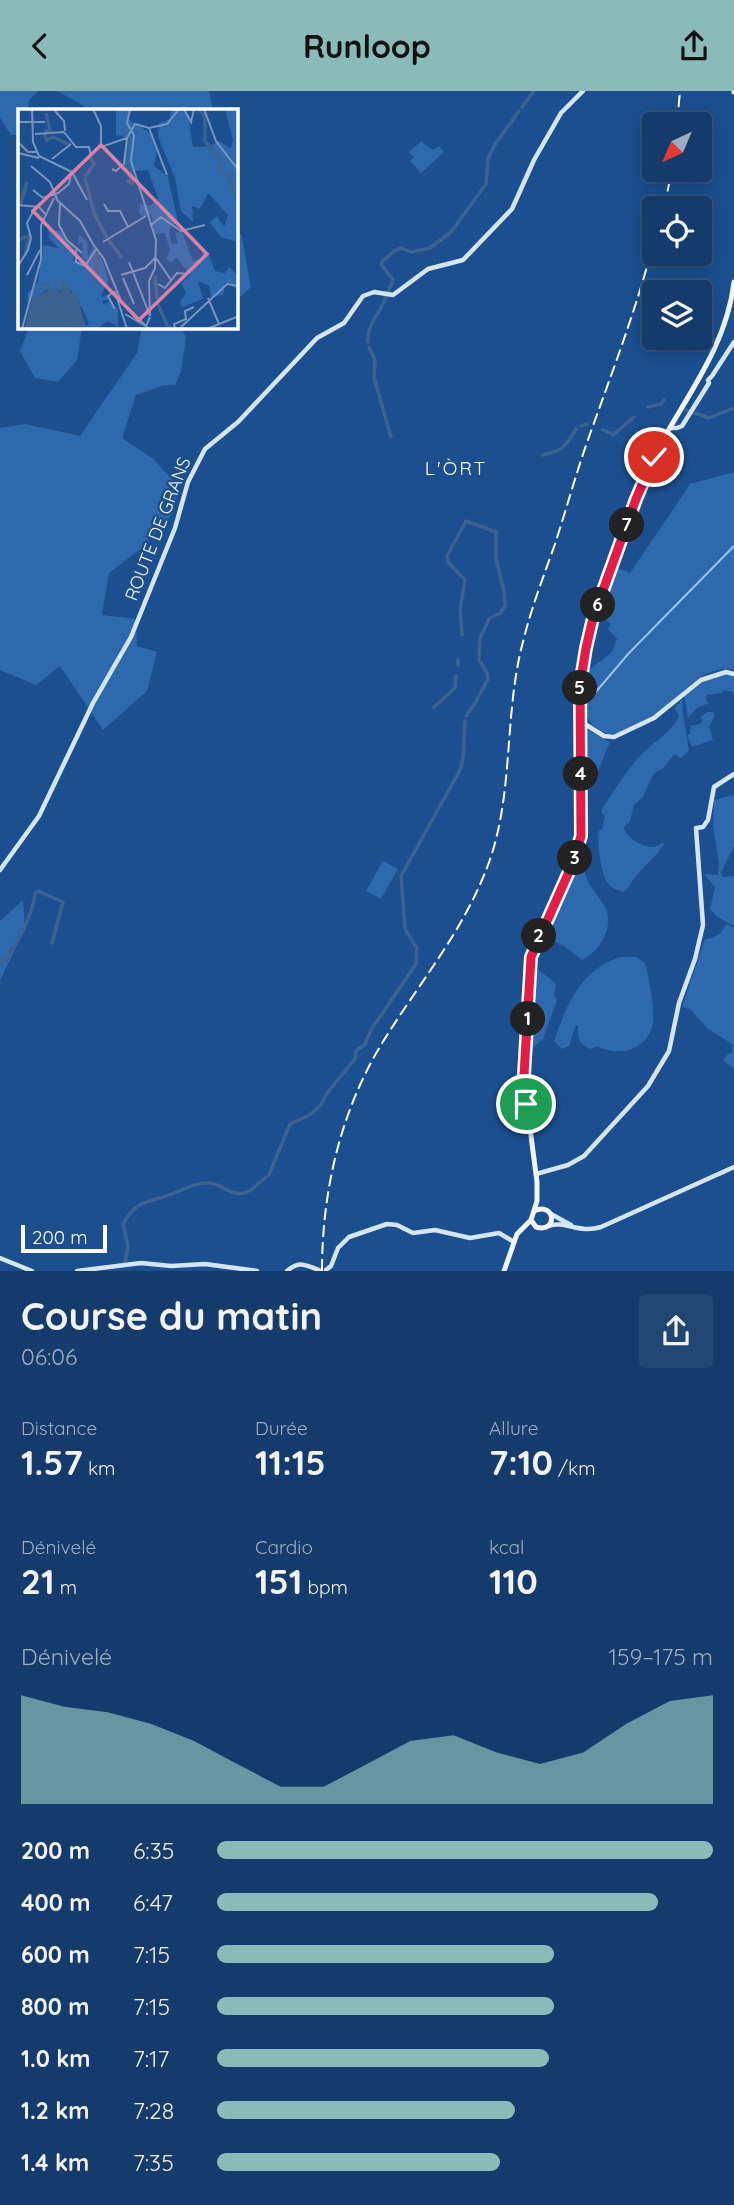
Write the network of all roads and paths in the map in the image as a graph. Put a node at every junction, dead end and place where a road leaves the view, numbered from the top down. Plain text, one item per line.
1 (583, 91) edge
2 (734, 282) edge
3 (734, 342) edge
4 (671, 428) junction
5 (734, 674) edge
6 (580, 685) junction
7 (580, 720) junction
8 (734, 774) edge
9 (0, 870) edge
10 (734, 1167) edge
11 (536, 1174) junction
12 (537, 1182) junction
13 (534, 1211) junction
14 (547, 1211) junction
15 (531, 1220) junction
16 (548, 1226) junction
17 (536, 1227) junction
18 (596, 1229) junction
19 (514, 1241) junction
20 (0, 1258) edge
21 (319, 1270) edge
22 (327, 1270) edge
23 (32, 1271) edge
24 (77, 1271) edge
25 (257, 1271) edge
26 (287, 1271) edge
27 (504, 1271) edge

1 - 9 street, ROUTE DE GRANS
2 - 4 main road
3 - 4 street
4 - 6 main road
5 - 7 street
6 - 7 main road
6 - 7 main road
7 - 11 main road
8 - 11 street
10 - 18 street
11 - 12 main road
12 - 13 main road
12 - 14 main road
13 - 14 main road
13 - 15 main road
14 - 16 main road
14 - 18 street
15 - 17 main road
15 - 19 main road
16 - 17 main road
16 - 18 street
17 - 19 main road
19 - 22 street
19 - 27 main road
20 - 23 street
21 - 26 street
24 - 25 street

